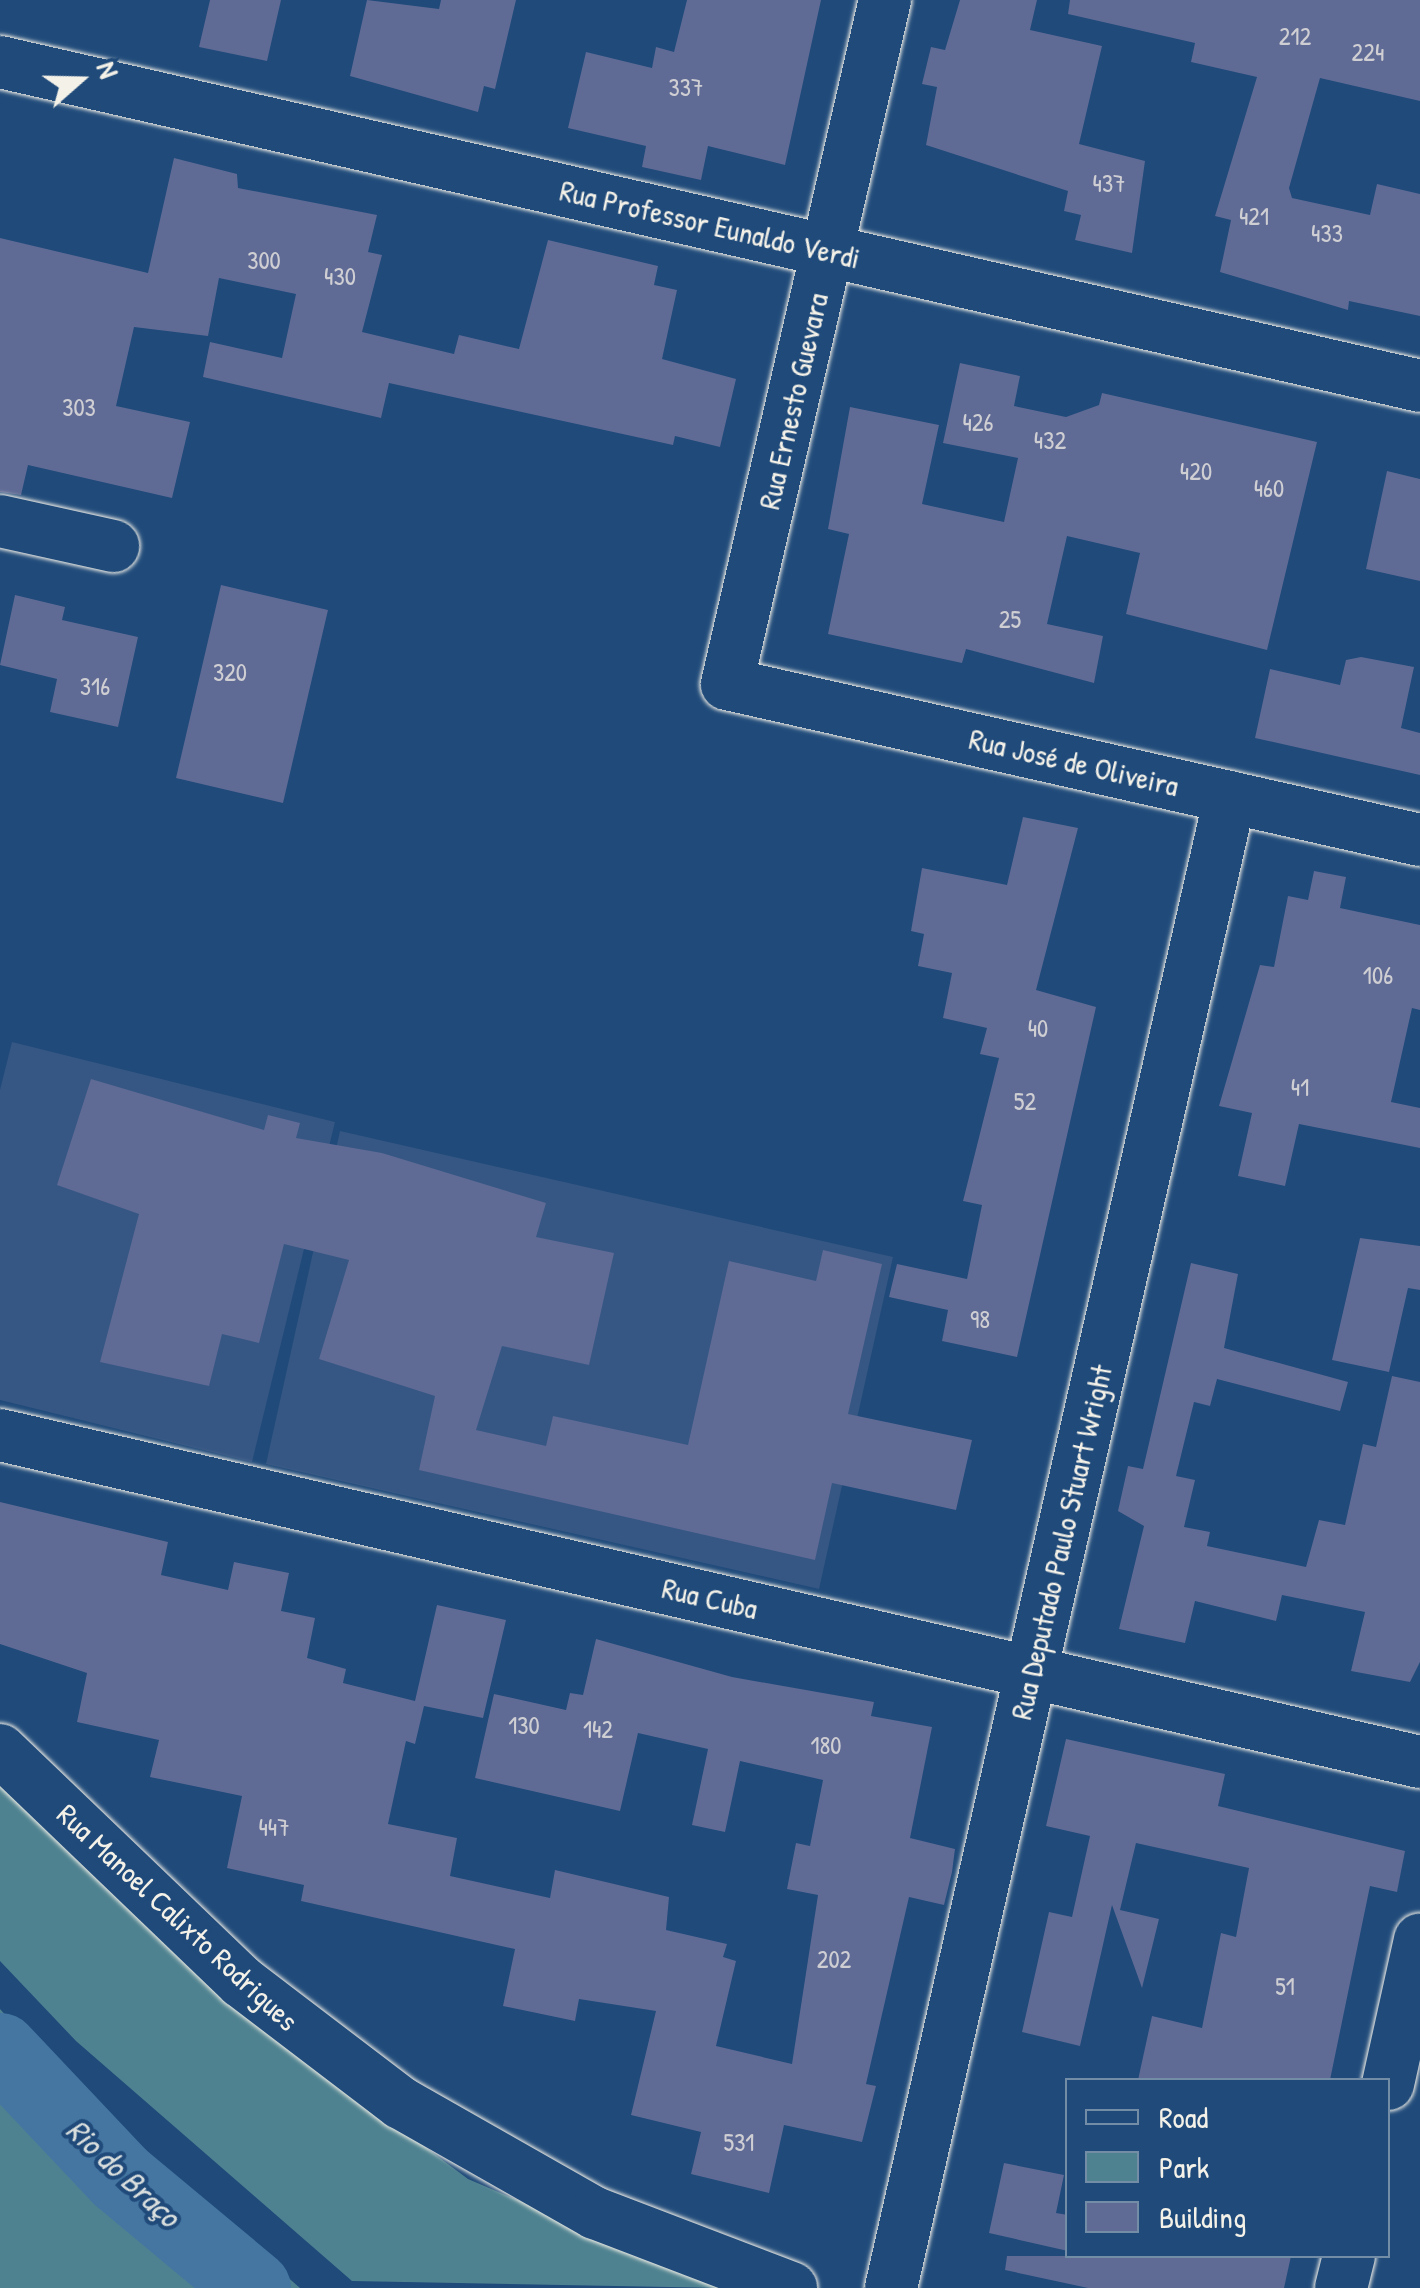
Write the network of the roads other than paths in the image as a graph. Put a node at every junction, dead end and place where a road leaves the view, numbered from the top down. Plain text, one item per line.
1 (885, 0) edge
2 (0, 62) edge
3 (827, 251) junction
4 (1420, 386) edge
5 (0, 520) edge
6 (113, 546) dead end
7 (728, 684) joint
8 (1230, 797) junction
9 (1420, 840) edge
10 (0, 1435) edge
11 (1031, 1673) junction
12 (0, 1750) edge
13 (1420, 1762) edge
14 (1420, 1940) edge
15 (1389, 2078) edge
16 (1348, 2258) edge
17 (791, 2288) edge
18 (890, 2288) edge
19 (1341, 2288) edge

1 - 3 street, Rua Ernesto Guevara
2 - 3 street, Rua Professor Eunaldo Verdi
3 - 4 street, Rua Professor Eunaldo Verdi
3 - 7 street, Rua Ernesto Guevara
5 - 6 street
7 - 8 street, Rua José de Oliveira
8 - 9 street, Rua José de Oliveira
8 - 11 street, Rua Deputado Paulo Stuart Wright
10 - 11 street, Rua Cuba
11 - 13 street, Rua Cuba
11 - 18 street, Rua Deputado Paulo Stuart Wright
12 - 17 street, Rua Manoel Calixto Rodrigues
14 - 15 street
16 - 19 street

